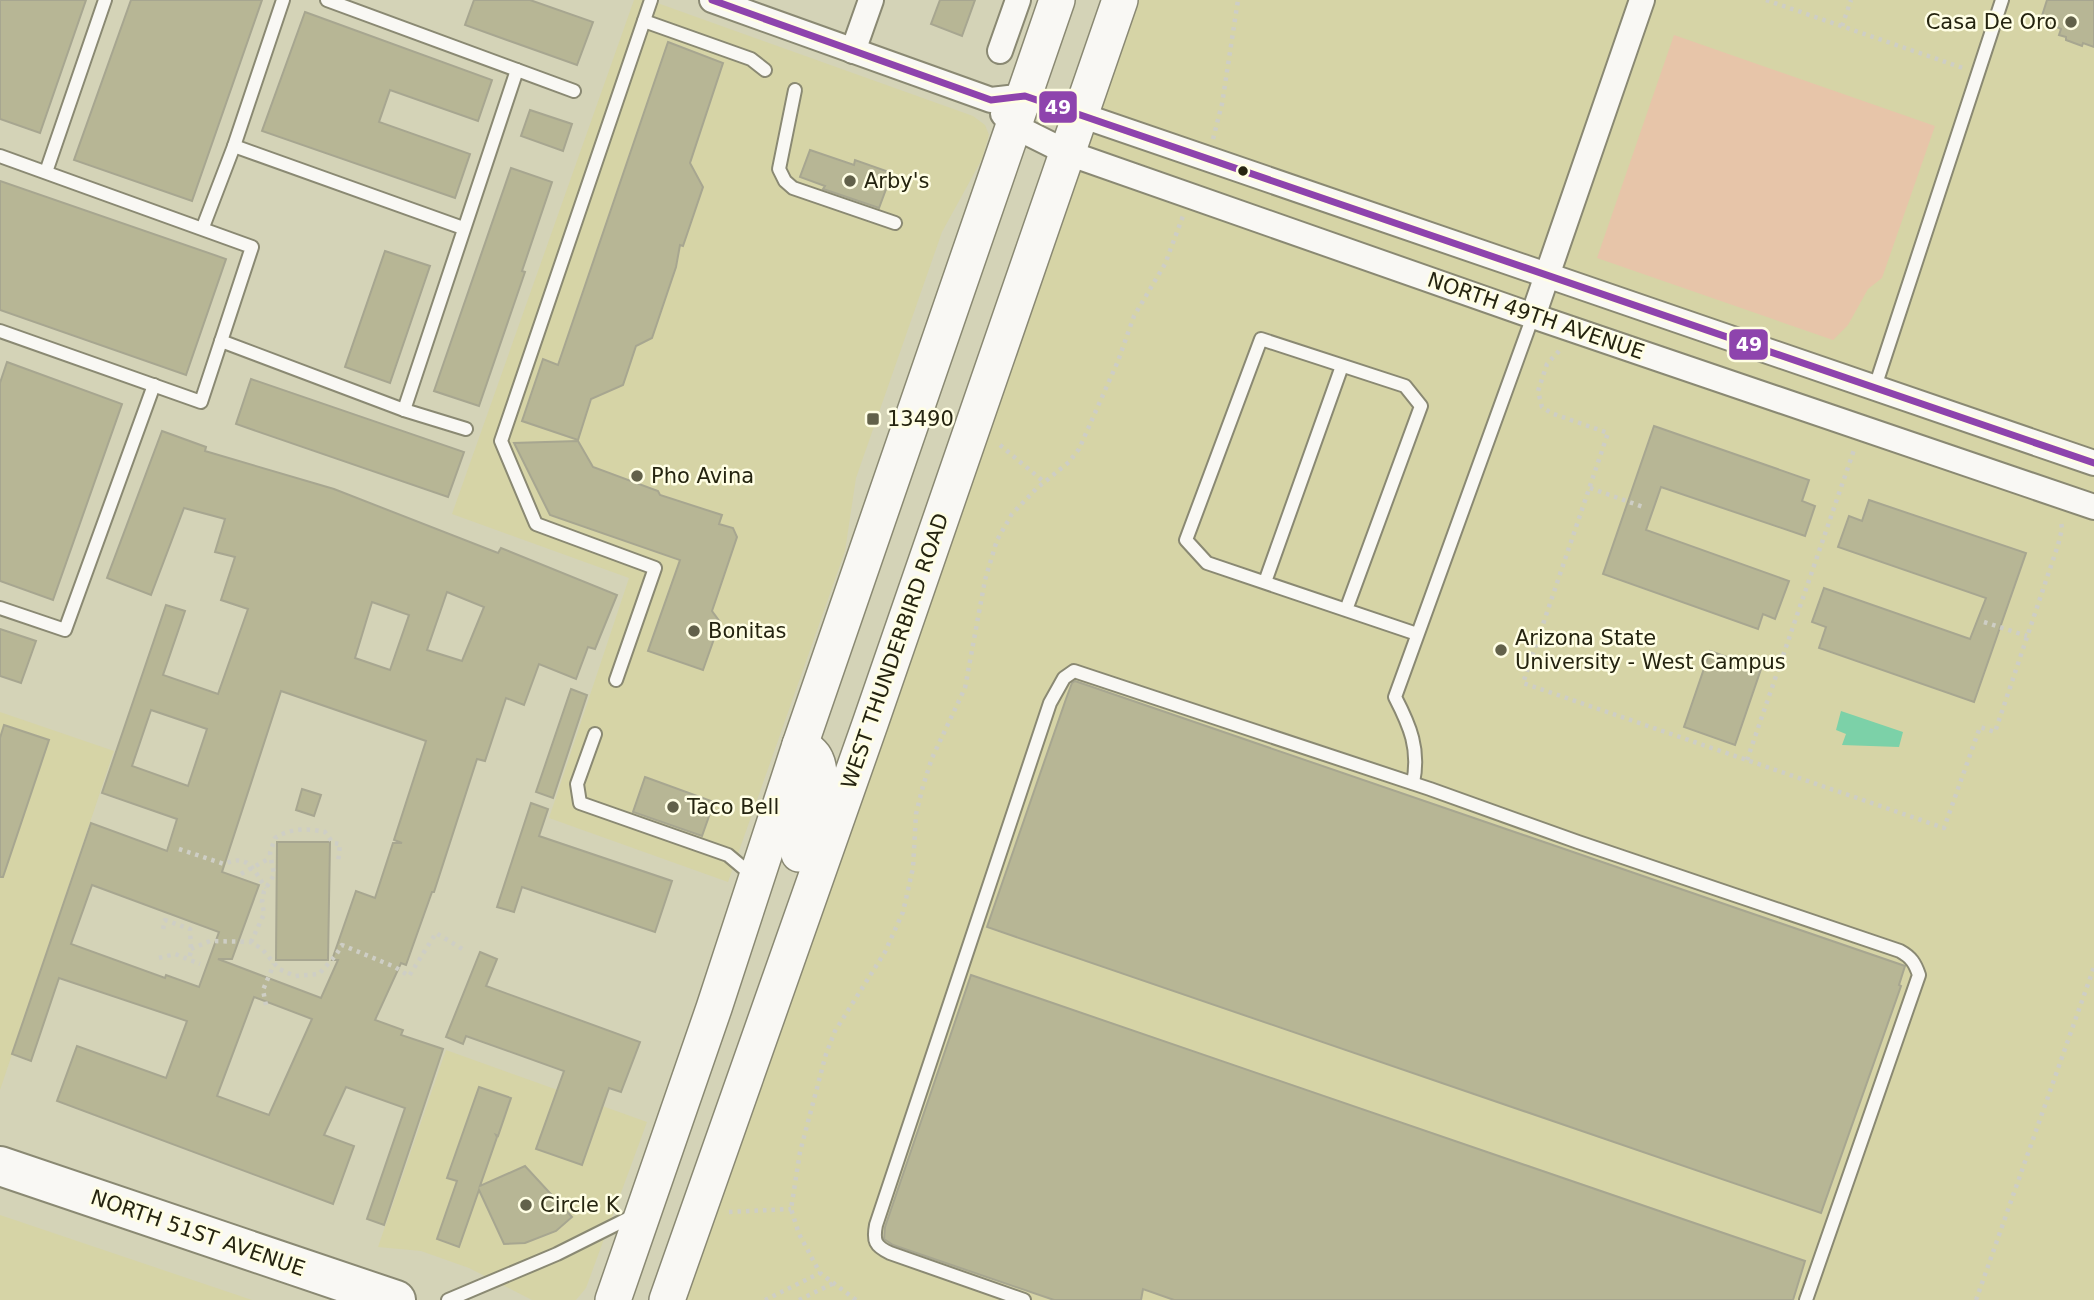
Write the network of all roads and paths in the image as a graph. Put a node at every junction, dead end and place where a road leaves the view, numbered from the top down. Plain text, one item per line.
1 (104, 0) edge
2 (283, 0) edge
3 (327, 0) edge
4 (651, 0) edge
5 (712, 0) edge
6 (871, 0) edge
7 (1120, 0) edge
8 (1238, 0) edge
9 (1642, 0) edge
10 (1766, 0) edge
11 (1851, 0) edge
12 (2002, 0) edge
13 (1035, 9) edge
14 (643, 21) junction
15 (1842, 26) junction
16 (853, 51) junction
17 (1000, 51) dead end
18 (517, 70) junction
19 (765, 70) dead end
20 (1978, 73) junction
21 (795, 90) dead end
22 (574, 91) dead end
23 (1010, 107) junction
24 (1081, 115) junction
25 (234, 146) junction
26 (1211, 146) dead end
27 (1068, 153) junction
28 (0, 156) edge
29 (46, 172) junction
30 (1183, 215) dead end
31 (895, 223) dead end
32 (203, 227) junction
33 (463, 228) junction
34 (1548, 275) junction
35 (1534, 316) junction
36 (0, 331) edge
37 (221, 341) junction
38 (1559, 351) dead end
39 (1342, 366) junction
40 (155, 385) junction
41 (1875, 387) junction
42 (404, 410) junction
43 (466, 429) dead end
44 (1000, 445) dead end
45 (1852, 457) dead end
46 (2094, 463) edge
47 (1044, 482) junction
48 (1590, 488) junction
49 (2094, 507) edge
50 (1646, 508) dead end
51 (2061, 521) dead end
52 (877, 523) junction
53 (933, 542) junction
54 (1265, 582) junction
55 (0, 608) edge
56 (1346, 610) junction
57 (1984, 622) dead end
58 (1417, 634) junction
59 (2027, 636) junction
60 (616, 680) dead end
61 (595, 734) dead end
62 (800, 745) junction
63 (1747, 760) junction
64 (1413, 783) junction
65 (179, 849) dead end
66 (270, 858) junction
67 (338, 864) dead end
68 (252, 868) junction
69 (241, 874) dead end
70 (756, 878) junction
71 (266, 888) junction
72 (803, 914) junction
73 (163, 929) dead end
74 (251, 942) junction
75 (191, 949) junction
76 (464, 950) dead end
77 (159, 958) dead end
78 (189, 959) junction
79 (200, 964) dead end
80 (274, 964) junction
81 (2094, 967) edge
82 (266, 1006) dead end
83 (0, 1166) edge
84 (791, 1209) junction
85 (644, 1210) junction
86 (729, 1212) dead end
87 (820, 1273) junction
88 (834, 1283) junction
89 (396, 1300) edge
90 (449, 1300) edge
91 (613, 1300) edge
92 (667, 1300) edge
93 (765, 1300) edge
94 (799, 1300) edge
95 (856, 1300) edge
96 (1024, 1300) edge
97 (1806, 1300) edge
98 (1976, 1300) edge

1 - 29 lane
2 - 25 lane
3 - 18 lane
4 - 14 lane
5 - 16 street, NORTH 49TH AVENUE
6 - 16 street
7 - 24 main road, WEST THUNDERBIRD ROAD
8 - 26 path
9 - 34 street
10 - 15 path
11 - 15 path
12 - 20 lane
13 - 17 street
13 - 23 main road
14 - 19 lane
14 - 60 lane
15 - 20 path
16 - 23 street, NORTH 49TH AVENUE
18 - 22 lane
18 - 33 lane
20 - 41 lane
21 - 31 lane
23 - 24 street, NORTH 49TH AVENUE
23 - 27 street, NORTH 49TH AVENUE
23 - 52 main road
24 - 27 main road, WEST THUNDERBIRD ROAD
24 - 34 street, NORTH 49TH AVENUE
25 - 32 lane
25 - 33 lane
27 - 35 street, NORTH 49TH AVENUE
27 - 53 main road, WEST THUNDERBIRD ROAD
28 - 29 lane
29 - 32 lane
30 - 47 path
32 - 37 lane
33 - 42 lane
34 - 35 street
34 - 41 street, NORTH 49TH AVENUE
35 - 49 street, NORTH 49TH AVENUE
35 - 58 lane
36 - 40 lane
37 - 40 lane
37 - 42 lane
38 - 48 path
39 - 54 lane
39 - 54 lane
39 - 56 lane
40 - 55 lane
41 - 46 street, NORTH 49TH AVENUE
42 - 43 lane
44 - 47 path
45 - 63 path
47 - 84 path
48 - 50 path
48 - 63 path
51 - 59 path
52 - 53 main road
52 - 62 main road
53 - 72 main road, WEST THUNDERBIRD ROAD
54 - 56 lane
56 - 58 lane
57 - 59 path
58 - 64 lane
59 - 63 path
61 - 70 lane
62 - 70 main road
62 - 72 main road
64 - 96 lane
64 - 97 lane
65 - 68 path
66 - 67 path
66 - 68 path
66 - 71 path
68 - 69 path
68 - 71 path
70 - 85 main road
71 - 74 path
72 - 92 main road, WEST THUNDERBIRD ROAD
73 - 75 path
74 - 75 path
74 - 80 path
75 - 78 path
76 - 80 path
77 - 78 path
78 - 79 path
80 - 82 path
81 - 98 path
83 - 89 main road, NORTH 51ST AVENUE
84 - 86 path
84 - 87 path
85 - 90 lane
85 - 91 main road
87 - 88 path
87 - 93 path
88 - 94 path
88 - 95 path

